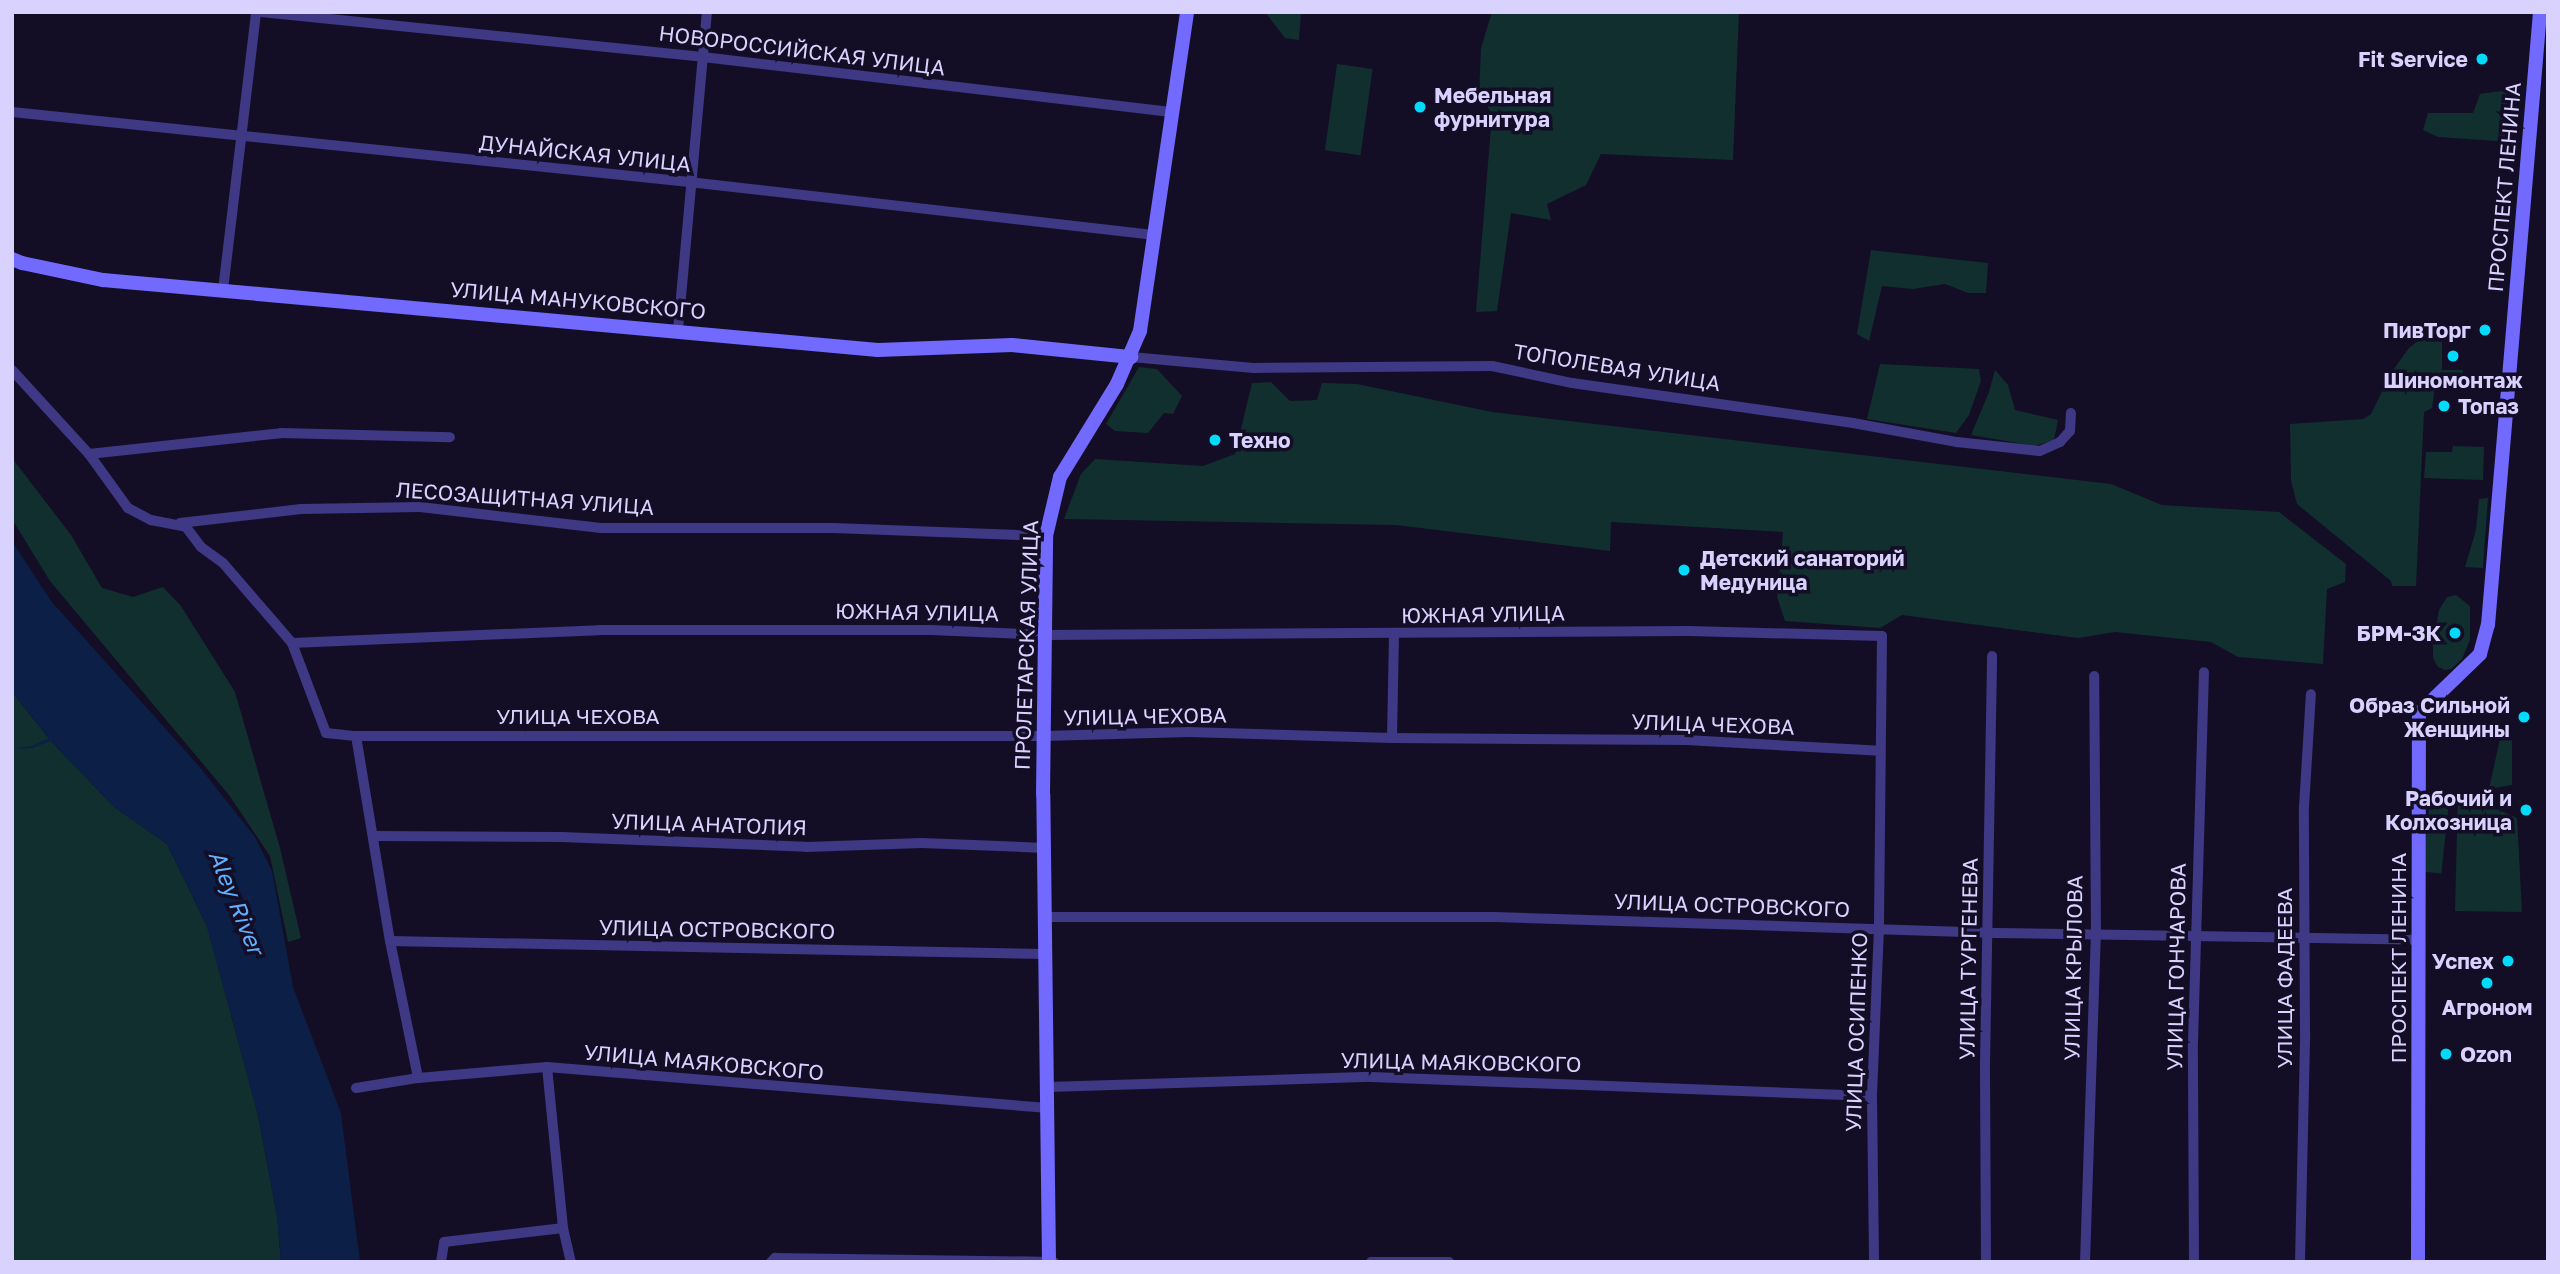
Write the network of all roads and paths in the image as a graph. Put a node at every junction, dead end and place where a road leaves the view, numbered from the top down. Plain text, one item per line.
1 (256, 12) edge
2 (261, 12) edge
3 (707, 12) edge
4 (1187, 12) edge
5 (2540, 12) edge
6 (703, 57) junction
7 (12, 112) edge
8 (1171, 112) junction
9 (240, 137) junction
10 (689, 182) junction
11 (1153, 235) junction
12 (17, 261) edge
13 (223, 290) junction
14 (678, 330) junction
15 (1131, 357) junction
16 (12, 370) edge
17 (2071, 413) dead end
18 (450, 437) dead end
19 (89, 454) junction
20 (170, 524) junction
21 (1046, 536) junction
22 (1044, 635) junction
23 (1394, 635) junction
24 (1882, 636) joint
25 (292, 643) junction
26 (1992, 656) dead end
27 (2204, 672) dead end
28 (2094, 676) dead end
29 (2311, 694) dead end
30 (356, 736) junction
31 (1043, 736) junction
32 (1392, 738) junction
33 (1880, 751) junction
34 (374, 836) junction
35 (1044, 848) junction
36 (1044, 917) junction
37 (1879, 928) junction
38 (1987, 933) junction
39 (2096, 935) junction
40 (2196, 936) junction
41 (2303, 938) junction
42 (2419, 940) junction
43 (390, 941) junction
44 (1044, 954) junction
45 (547, 1067) junction
46 (418, 1078) junction
47 (1048, 1087) junction
48 (356, 1088) dead end
49 (1872, 1096) junction
50 (1048, 1108) junction
51 (563, 1228) junction
52 (442, 1262) edge
53 (571, 1262) edge
54 (771, 1262) edge
55 (1050, 1262) edge
56 (1371, 1262) edge
57 (1449, 1262) edge
58 (1874, 1262) edge
59 (1986, 1262) edge
60 (2085, 1262) edge
61 (2194, 1262) edge
62 (2300, 1262) edge
63 (2418, 1262) edge

1 - 9 street
2 - 6 street, НОВОРОССИЙСКАЯ УЛИЦА
3 - 6 street
4 - 8 street, ПРОЛЕТАРСКАЯ УЛИЦА
5 - 42 street, ПРОСПЕКТ ЛЕНИНА
6 - 8 street, НОВОРОССИЙСКАЯ УЛИЦА
6 - 10 street
7 - 9 street, ДУНАЙСКАЯ УЛИЦА
8 - 11 street, ПРОЛЕТАРСКАЯ УЛИЦА
9 - 10 street, ДУНАЙСКАЯ УЛИЦА
9 - 13 street
10 - 11 street, ДУНАЙСКАЯ УЛИЦА
10 - 14 street
11 - 15 street, ПРОЛЕТАРСКАЯ УЛИЦА
12 - 13 street, УЛИЦА МАНУКОВСКОГО
13 - 14 street, УЛИЦА МАНУКОВСКОГО
14 - 15 street, УЛИЦА МАНУКОВСКОГО
15 - 17 street, ТОПОЛЕВАЯ УЛИЦА
15 - 21 street, ПРОЛЕТАРСКАЯ УЛИЦА
16 - 19 street
18 - 19 street
19 - 20 street
20 - 21 street, ЛЕСОЗАЩИТНАЯ УЛИЦА
20 - 25 street
21 - 22 street, ПРОЛЕТАРСКАЯ УЛИЦА
22 - 23 street, ЮЖНАЯ УЛИЦА
22 - 25 street, ЮЖНАЯ УЛИЦА
22 - 31 street, ПРОЛЕТАРСКАЯ УЛИЦА
23 - 24 street, ЮЖНАЯ УЛИЦА
23 - 32 street
24 - 33 street, УЛИЦА ОСИПЕНКО
25 - 30 street, УЛИЦА ЧЕХОВА
26 - 38 street, УЛИЦА ТУРГЕНЕВА
27 - 40 street, УЛИЦА ГОНЧАРОВА
28 - 39 street, УЛИЦА КРЫЛОВА
29 - 41 street, УЛИЦА ФАДЕЕВА
30 - 31 street, УЛИЦА ЧЕХОВА
30 - 34 street
31 - 32 street, УЛИЦА ЧЕХОВА
31 - 35 street, ПРОЛЕТАРСКАЯ УЛИЦА
32 - 33 street, УЛИЦА ЧЕХОВА
33 - 37 street, УЛИЦА ОСИПЕНКО
34 - 35 street, УЛИЦА АНАТОЛИЯ
34 - 43 street
35 - 36 street, ПРОЛЕТАРСКАЯ УЛИЦА
36 - 37 street, УЛИЦА ОСТРОВСКОГО
36 - 44 street, ПРОЛЕТАРСКАЯ УЛИЦА
37 - 38 street, УЛИЦА ОСТРОВСКОГО
37 - 49 street, УЛИЦА ОСИПЕНКО
38 - 39 street, УЛИЦА ОСТРОВСКОГО
38 - 59 street, УЛИЦА ТУРГЕНЕВА
39 - 40 street, УЛИЦА ОСТРОВСКОГО
39 - 60 street, УЛИЦА КРЫЛОВА
40 - 41 street, УЛИЦА ОСТРОВСКОГО
40 - 61 street, УЛИЦА ГОНЧАРОВА
41 - 42 street, УЛИЦА ОСТРОВСКОГО
41 - 62 street, УЛИЦА ФАДЕЕВА
42 - 63 street, ПРОСПЕКТ ЛЕНИНА
43 - 44 street, УЛИЦА ОСТРОВСКОГО
43 - 46 street
44 - 47 street, ПРОЛЕТАРСКАЯ УЛИЦА
45 - 46 street, УЛИЦА МАЯКОВСКОГО
45 - 50 street, УЛИЦА МАЯКОВСКОГО
45 - 51 street
46 - 48 street, УЛИЦА МАЯКОВСКОГО
47 - 49 street, УЛИЦА МАЯКОВСКОГО
47 - 50 street, ПРОЛЕТАРСКАЯ УЛИЦА
49 - 58 street, УЛИЦА ОСИПЕНКО
50 - 55 street, ПРОЛЕТАРСКАЯ УЛИЦА
51 - 52 street
51 - 53 street
54 - 55 street
56 - 57 street

